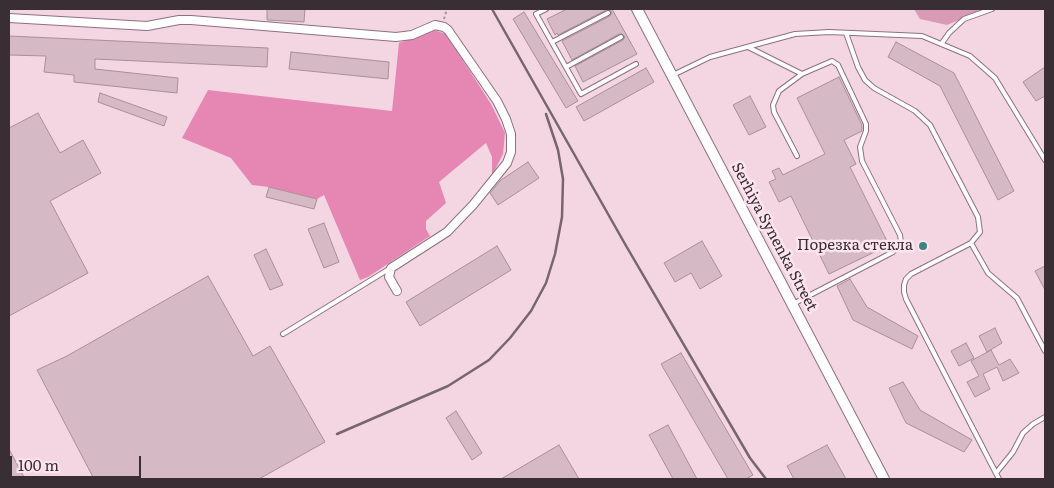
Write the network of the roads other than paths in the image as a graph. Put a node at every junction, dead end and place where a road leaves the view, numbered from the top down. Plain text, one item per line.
1 (546, 9) edge
2 (637, 9) edge
3 (992, 9) edge
4 (608, 13) dead end
5 (9, 18) edge
6 (846, 33) junction
7 (621, 37) dead end
8 (552, 42) junction
9 (942, 43) junction
10 (748, 47) junction
11 (636, 64) dead end
12 (566, 67) junction
13 (802, 74) junction
14 (672, 76) junction
15 (797, 156) dead end
16 (1045, 160) edge
17 (972, 243) junction
18 (391, 268) junction
19 (397, 291) dead end
20 (793, 305) junction
21 (284, 334) dead end
22 (1045, 351) edge
23 (1045, 417) edge
24 (996, 474) junction
25 (884, 479) edge
26 (999, 479) edge

1 - 8 lane
2 - 14 street, Serhiya Synenka Street
3 - 9 lane
4 - 8 lane
5 - 18 street
6 - 9 lane
6 - 10 lane
6 - 17 lane
7 - 12 lane
8 - 12 lane
9 - 16 lane
10 - 13 lane
10 - 14 lane
11 - 12 lane
13 - 15 lane
13 - 20 lane
14 - 20 street, Serhiya Synenka Street
17 - 22 lane
17 - 24 lane
18 - 19 street
18 - 21 lane
20 - 25 street, Serhiya Synenka Street
23 - 24 lane
24 - 26 lane

